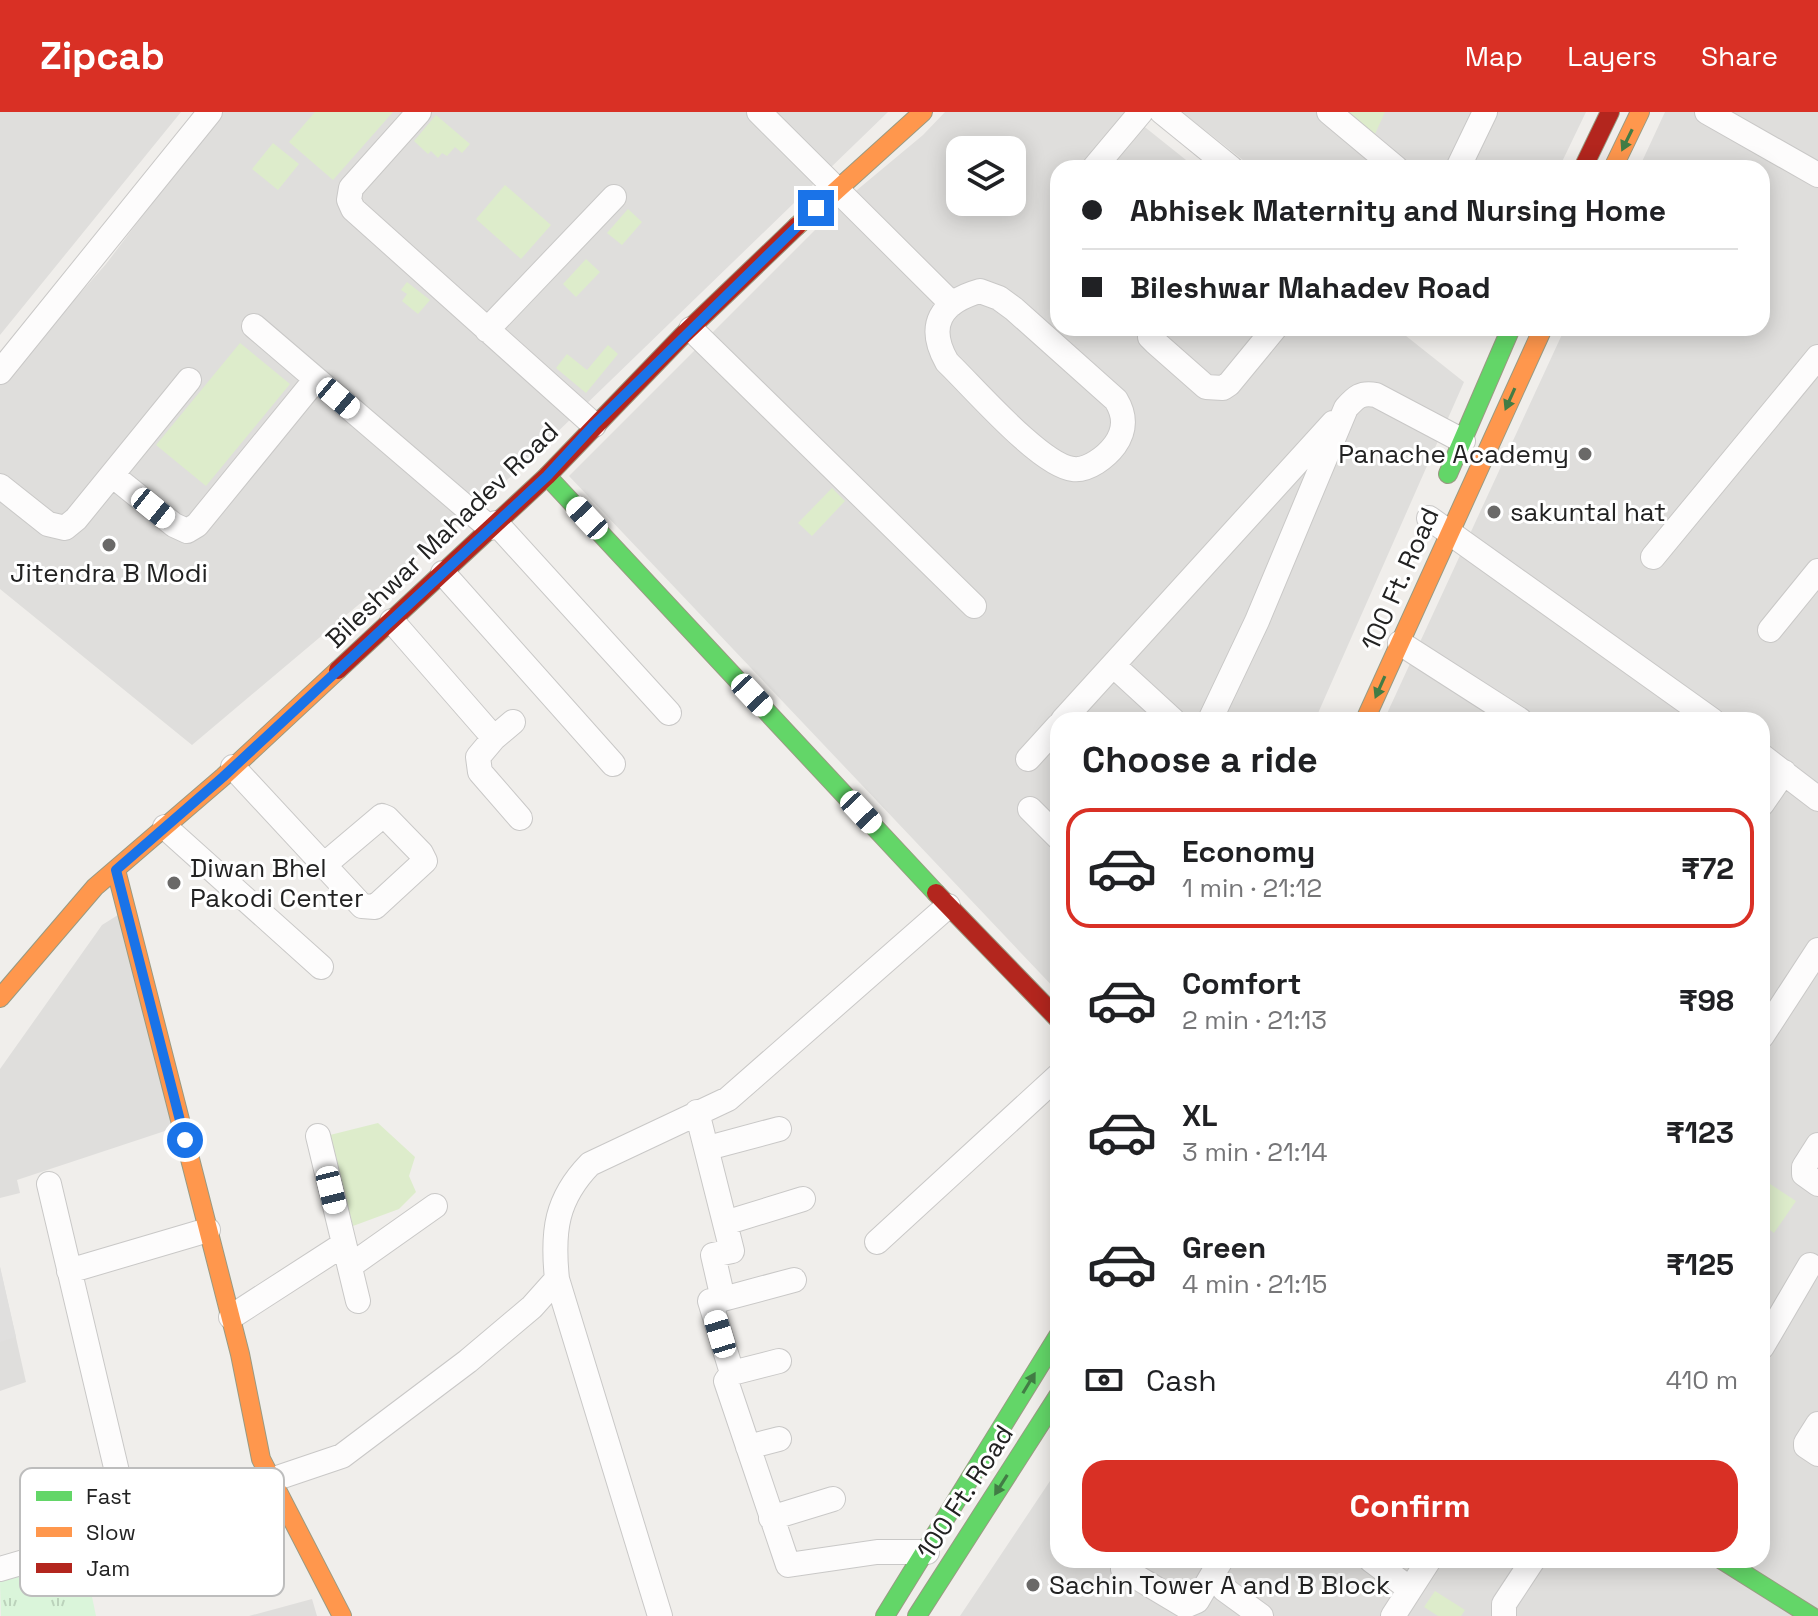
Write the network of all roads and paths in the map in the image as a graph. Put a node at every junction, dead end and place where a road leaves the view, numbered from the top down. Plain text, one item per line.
1 (210, 112) edge
2 (419, 112) edge
3 (759, 112) edge
4 (923, 112) edge
5 (1141, 112) edge
6 (1162, 112) edge
7 (1329, 112) edge
8 (1485, 112) edge
9 (1610, 112) edge
10 (1640, 112) edge
11 (1707, 112) edge
12 (1101, 160) edge
13 (1221, 160) edge
14 (1386, 160) edge
15 (1462, 160) edge
16 (1587, 160) edge
17 (1617, 160) edge
18 (1818, 175) edge
19 (836, 188) junction
20 (614, 197) dead end
21 (952, 304) junction
22 (254, 326) dead end
23 (691, 329) junction
24 (487, 330) junction
25 (1150, 336) edge
26 (1268, 336) edge
27 (1508, 336) edge
28 (1539, 336) edge
29 (1818, 357) edge
30 (0, 372) edge
31 (316, 379) junction
32 (189, 380) dead end
33 (1346, 408) junction
34 (594, 425) junction
35 (1463, 441) junction
36 (112, 475) junction
37 (547, 476) junction
38 (0, 486) edge
39 (1432, 512) joint
40 (493, 525) junction
41 (1450, 531) junction
42 (1653, 557) dead end
43 (1818, 571) edge
44 (443, 573) junction
45 (974, 606) dead end
46 (392, 621) junction
47 (1770, 630) dead end
48 (1400, 643) junction
49 (1113, 665) junction
50 (1487, 710) edge
51 (1070, 712) edge
52 (1164, 712) edge
53 (1214, 712) edge
54 (1369, 712) edge
55 (1701, 712) edge
56 (669, 713) dead end
57 (513, 722) dead end
58 (1050, 735) edge
59 (494, 738) junction
60 (1028, 759) dead end
61 (1770, 762) edge
62 (613, 764) dead end
63 (233, 767) junction
64 (1784, 772) junction
65 (1770, 792) edge
66 (1818, 799) edge
67 (1030, 809) dead end
68 (520, 818) dead end
69 (165, 827) junction
70 (1050, 829) edge
71 (324, 865) dead end
72 (116, 870) junction
73 (948, 906) junction
74 (1818, 950) edge
75 (321, 967) dead end
76 (0, 998) edge
77 (1050, 1011) edge
78 (1770, 1024) edge
79 (1050, 1083) edge
80 (697, 1112) junction
81 (779, 1129) dead end
82 (318, 1136) dead end
83 (1818, 1145) edge
84 (708, 1148) junction
85 (49, 1184) dead end
86 (1818, 1184) edge
87 (803, 1199) dead end
88 (435, 1206) dead end
89 (725, 1223) junction
90 (208, 1230) junction
91 (877, 1242) dead end
92 (347, 1255) junction
93 (1810, 1265) dead end
94 (69, 1271) junction
95 (557, 1279) junction
96 (794, 1280) dead end
97 (723, 1299) junction
98 (358, 1301) dead end
99 (231, 1317) junction
100 (1770, 1333) edge
101 (1050, 1349) edge
102 (779, 1361) dead end
103 (732, 1373) junction
104 (1050, 1408) edge
105 (1818, 1424) edge
106 (779, 1439) dead end
107 (748, 1447) junction
108 (1818, 1454) edge
109 (116, 1468) edge
110 (265, 1468) edge
111 (284, 1476) edge
112 (833, 1499) dead end
113 (284, 1505) edge
114 (771, 1518) junction
115 (927, 1552) junction
116 (20, 1563) edge
117 (1216, 1568) edge
118 (1382, 1568) edge
119 (1424, 1568) edge
120 (1528, 1568) edge
121 (1732, 1568) edge
122 (0, 1569) edge
123 (1123, 1569) dead end
124 (1224, 1589) dead end
125 (1410, 1589) junction
126 (1818, 1607) edge
127 (1779, 1608) edge
128 (342, 1616) edge
129 (660, 1616) edge
130 (885, 1616) edge
131 (917, 1616) edge
132 (1261, 1616) edge
133 (1393, 1616) edge
134 (1504, 1616) edge
135 (1811, 1616) edge

1 - 30 street
2 - 24 street
3 - 19 street
4 - 19 street, Bileshwar Mahadev Road
5 - 12 street
6 - 13 street
7 - 14 street
8 - 15 street
9 - 16 street
10 -> 17 street
11 - 18 street
19 - 21 street
19 - 23 street, Bileshwar Mahadev Road
20 - 24 street
21 - 21 street
22 - 31 street
23 - 34 street, Bileshwar Mahadev Road
23 - 45 street
24 - 34 street
25 - 26 street
27 - 35 street
28 -> 41 street, 100 Ft. Road
29 - 42 street
31 - 36 street
31 - 40 street
32 - 36 street
33 - 35 street
33 - 49 street
33 - 53 street
34 - 37 street, Bileshwar Mahadev Road
35 - 39 street
36 - 38 street
37 - 40 street, Bileshwar Mahadev Road
37 - 73 street
39 - 41 street
40 - 44 street, Bileshwar Mahadev Road
40 - 56 street
41 - 48 street, 100 Ft. Road
41 - 55 street
43 - 47 street
44 - 46 street, Bileshwar Mahadev Road
44 - 62 street
46 - 59 street
46 - 63 street, Bileshwar Mahadev Road
48 - 50 street
48 -> 54 street, 100 Ft. Road
49 - 51 street
49 - 52 street
57 - 59 street
58 - 60 street
59 - 68 street
61 - 64 street
63 - 69 street, Bileshwar Mahadev Road
63 - 71 street
64 - 65 street
64 - 66 street
67 - 70 street
69 - 72 street, Bileshwar Mahadev Road
69 - 75 street
72 - 76 street, Bileshwar Mahadev Road
72 - 90 street
73 - 77 street
73 - 80 street
74 - 78 street
79 - 91 street
80 - 84 street
80 - 95 street
81 - 84 street
82 - 92 street
83 - 86 street
84 - 89 street
85 - 94 street
87 - 89 street
88 - 92 street
89 - 97 street
90 - 94 street
90 - 99 street
92 - 98 street
92 - 99 street
93 - 100 street
94 - 109 street
95 - 111 street
95 - 129 street
96 - 97 street
97 - 103 street
99 - 110 street
115 -> 101 street
102 - 103 street
103 - 107 street
104 -> 131 street, 100 Ft. Road
105 - 108 street
106 - 107 street
107 - 114 street
112 - 114 street
113 - 128 street
114 - 115 street
115 - 130 street
116 - 122 street
117 - 123 street
118 - 125 street
119 - 125 street
120 - 134 street
121 - 127 street
124 - 132 street
125 - 133 street
126 - 135 street
127 - 135 street

